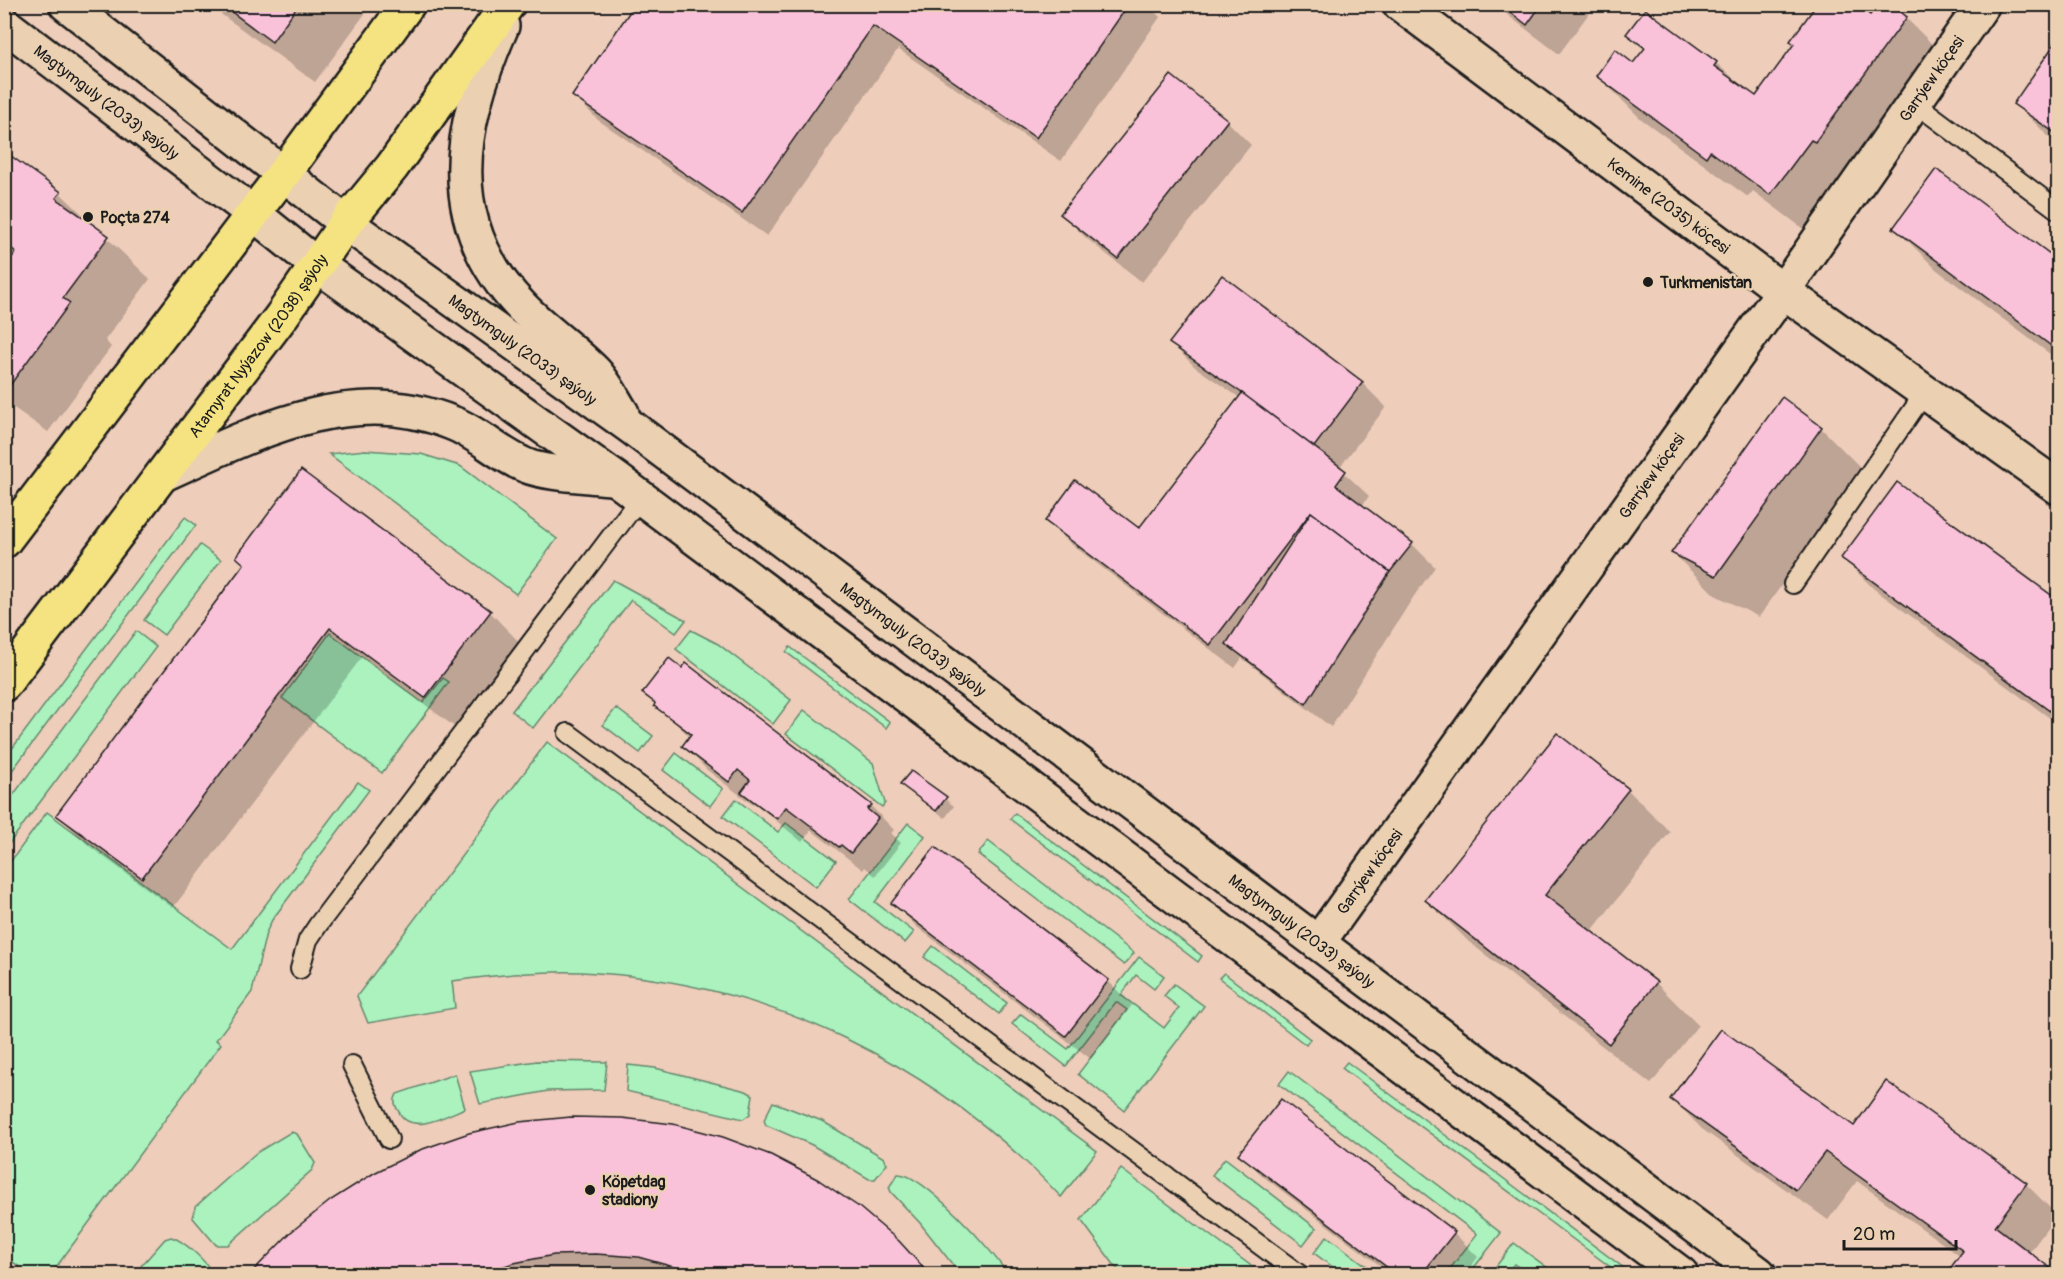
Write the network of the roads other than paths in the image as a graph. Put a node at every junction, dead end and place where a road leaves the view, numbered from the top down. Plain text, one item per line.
1 (66, 4) edge
2 (408, 4) edge
3 (509, 4) edge
4 (1400, 4) edge
5 (1983, 4) edge
6 (4, 24) edge
7 (1915, 103) junction
8 (284, 174) junction
9 (2058, 210) edge
10 (254, 214) junction
11 (346, 223) junction
12 (317, 265) junction
13 (1784, 291) junction
14 (1926, 392) junction
15 (631, 427) junction
16 (164, 474) junction
17 (2058, 487) edge
18 (628, 488) junction
19 (4, 540) edge
20 (1793, 584) dead end
21 (4, 684) edge
22 (568, 734) dead end
23 (1318, 943) junction
24 (300, 969) dead end
25 (352, 1065) dead end
26 (389, 1139) dead end
27 (1299, 1275) edge
28 (1682, 1275) edge
29 (1759, 1275) edge

1 - 8 main road, Magtymguly (2033) şaýoly
2 - 8 main road
3 - 11 main road, Atamyrat Nyýazow (2038) şaýoly
3 - 15 main road
4 - 13 main road, Kemine (2035) köçesi
5 - 7 main road, Garrýew köçesi
6 - 10 main road, Magtymguly (2033) şaýoly
7 - 9 lane
7 - 13 main road, Garrýew köçesi
8 - 10 main road
8 - 11 main road, Magtymguly (2033) şaýoly
10 - 12 main road, Magtymguly (2033) şaýoly
10 - 19 main road
11 - 12 main road, Atamyrat Nyýazow (2038) şaýoly
11 - 15 main road, Magtymguly (2033) şaýoly
12 - 16 main road, Atamyrat Nyýazow (2038) şaýoly
12 - 18 main road, Magtymguly (2033) şaýoly
13 - 14 main road, Kemine (2035) köçesi
13 - 23 main road, Garrýew köçesi
14 - 17 main road, Kemine (2035) köçesi
14 - 20 lane
15 - 23 main road, Magtymguly (2033) şaýoly
16 - 18 main road
16 - 21 main road, Atamyrat Nyýazow (2038) şaýoly
18 - 24 lane
18 - 28 main road, Magtymguly (2033) şaýoly
22 - 27 lane
23 - 29 main road, Magtymguly (2033) şaýoly
25 - 26 lane

